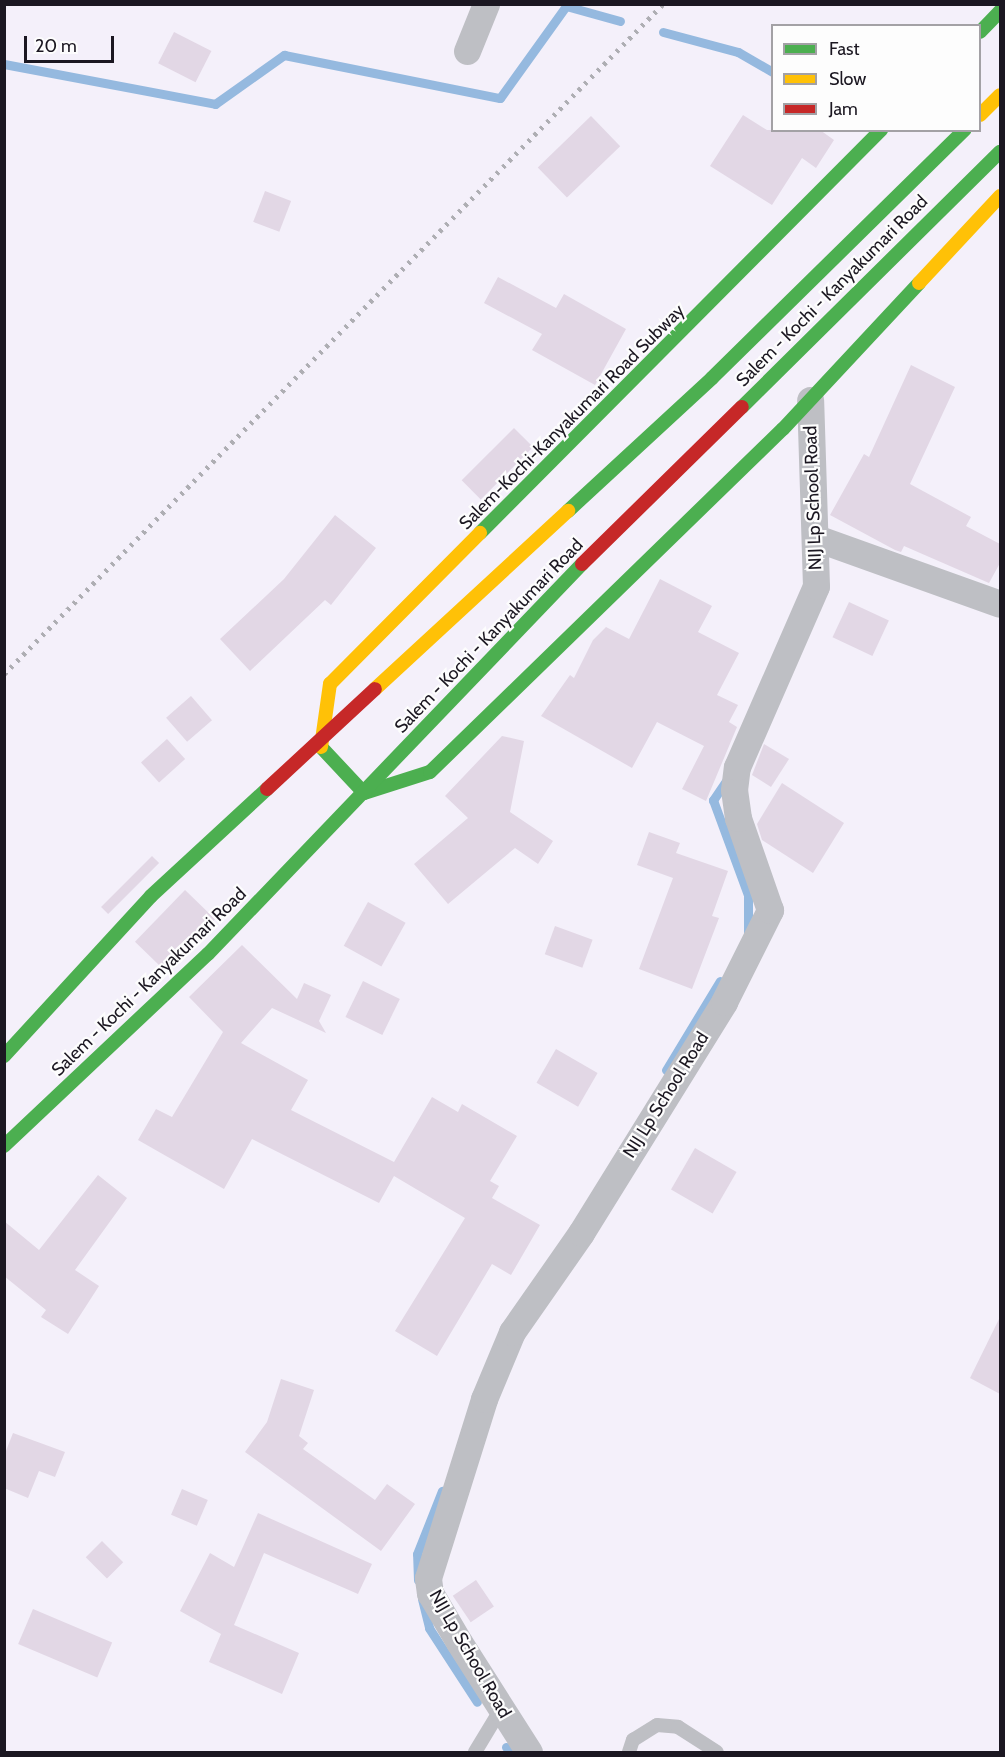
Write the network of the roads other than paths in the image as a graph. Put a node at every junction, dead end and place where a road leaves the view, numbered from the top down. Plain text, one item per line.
1 (486, 4) edge
2 (1000, 11) edge
3 (981, 31) edge
4 (467, 51) dead end
5 (1000, 95) edge
6 (981, 114) edge
7 (879, 132) edge
8 (962, 132) edge
9 (1000, 152) edge
10 (1000, 196) edge
11 (810, 400) junction
12 (816, 538) junction
13 (1000, 604) edge
14 (318, 744) junction
15 (364, 793) junction
16 (4, 1056) edge
17 (4, 1146) edge
18 (501, 1709) junction
19 (475, 1752) edge
20 (529, 1752) edge
21 (629, 1752) edge
22 (717, 1752) edge

1 - 4 street
2 - 3 main road
5 - 6 main road
7 - 14 main road, Salem-Kochi-Kanyakumari Road Subway
8 - 14 main road, Salem - Kochi - Kanyakumari Road
9 - 15 main road, Salem - Kochi - Kanyakumari Road
10 - 11 main road
11 - 12 street, NIJ Lp School Road
11 - 15 main road
12 - 13 street
12 - 18 street, NIJ Lp School Road
14 - 15 main road
14 - 16 main road, Salem - Kochi - Kanyakumari Road
15 - 17 main road, Salem - Kochi - Kanyakumari Road
18 - 19 lane
18 - 20 street, NIJ Lp School Road
21 - 22 lane

